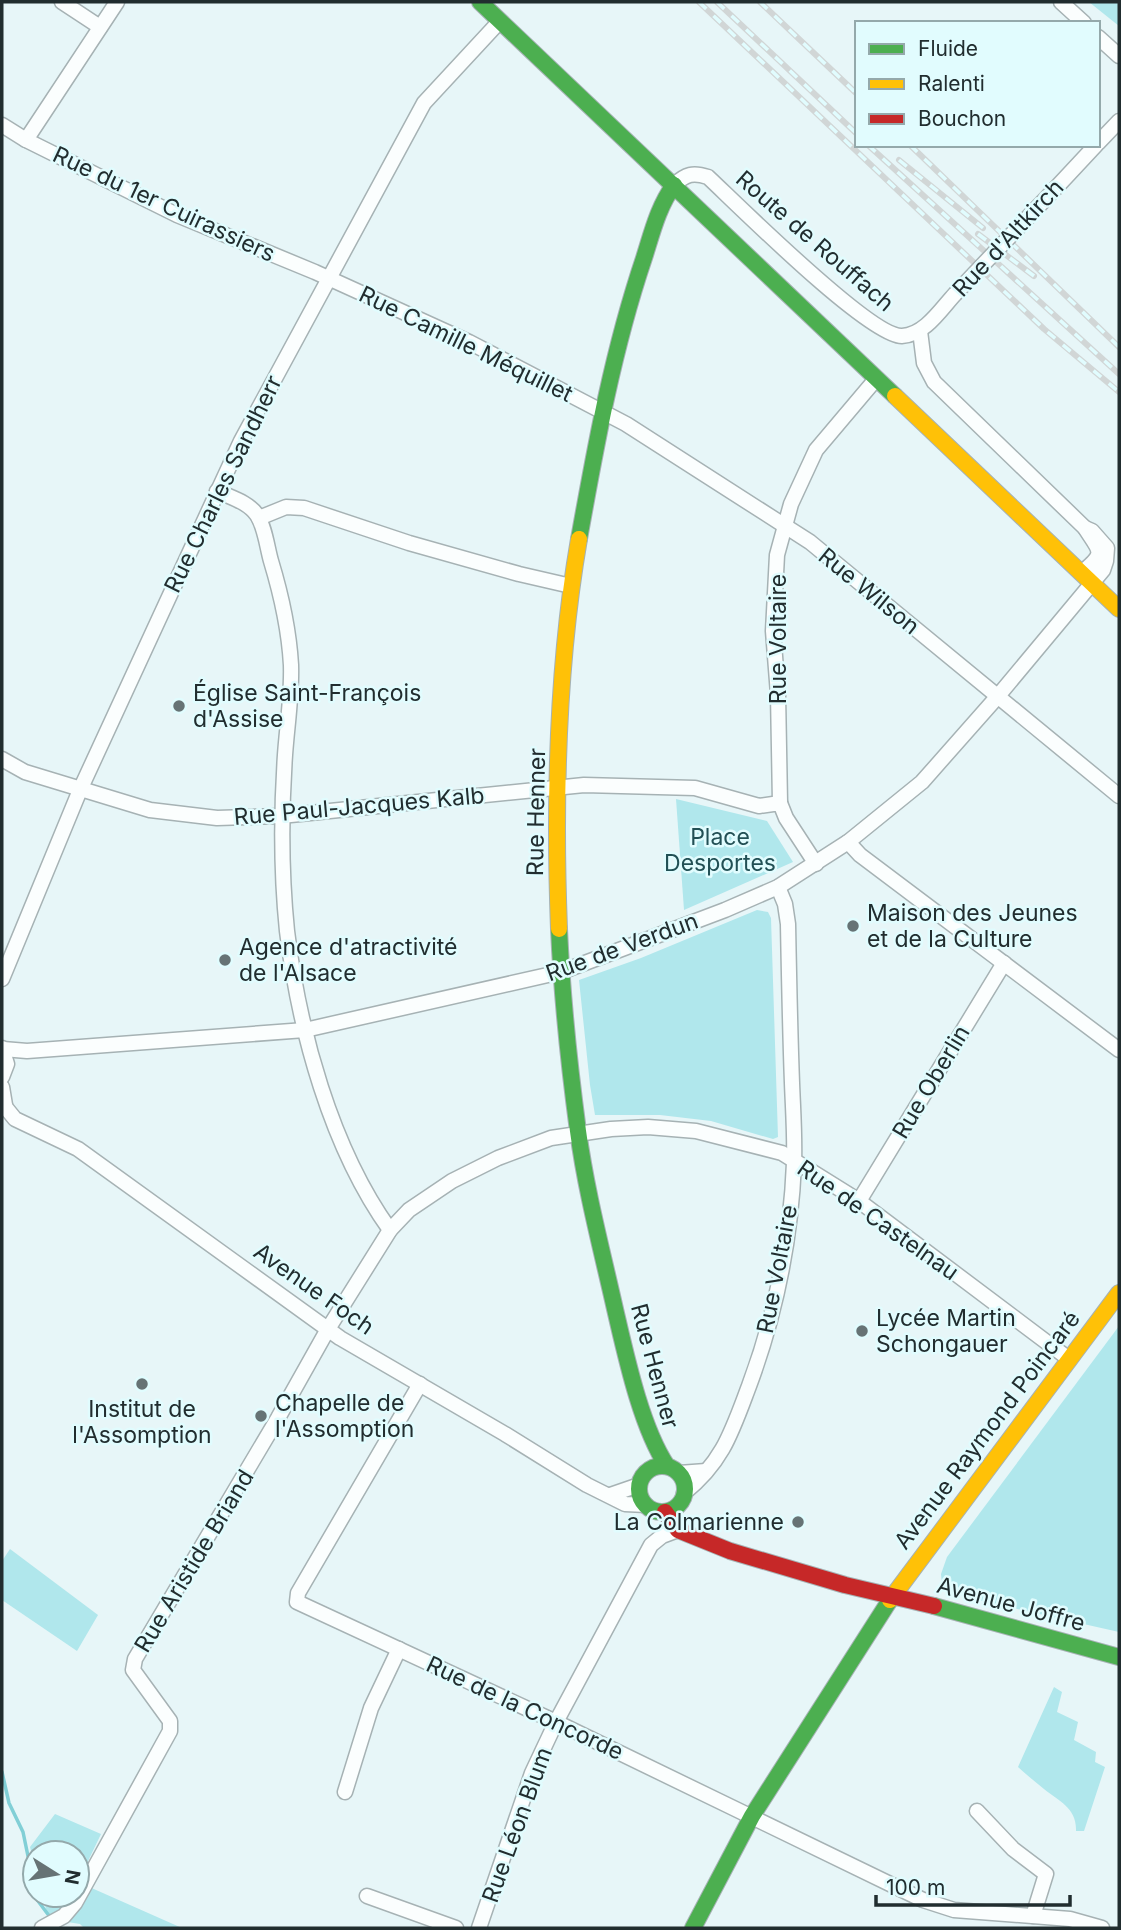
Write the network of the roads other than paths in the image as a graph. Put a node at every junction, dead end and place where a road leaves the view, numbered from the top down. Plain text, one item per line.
1 (62, 2) edge
2 (117, 2) edge
3 (480, 2) edge
4 (1061, 2) edge
5 (500, 21) junction
6 (1082, 21) edge
7 (100, 27) junction
8 (1100, 39) edge
9 (1119, 56) edge
10 (1119, 121) edge
11 (2, 125) edge
12 (26, 140) junction
13 (1100, 141) edge
14 (1094, 147) edge
15 (674, 185) junction
16 (328, 277) junction
17 (920, 331) junction
18 (876, 379) junction
19 (602, 411) junction
20 (217, 491) junction
21 (259, 518) junction
22 (784, 527) junction
23 (1087, 578) junction
24 (571, 586) junction
25 (1119, 609) edge
26 (998, 696) junction
27 (2, 759) edge
28 (558, 788) junction
29 (79, 790) junction
30 (1119, 796) edge
31 (780, 803) junction
32 (281, 816) junction
33 (848, 842) junction
34 (816, 863) junction
35 (778, 887) junction
36 (1004, 962) junction
37 (561, 972) junction
38 (2, 979) edge
39 (305, 1030) junction
40 (2, 1049) edge
41 (1119, 1050) edge
42 (27, 1051) junction
43 (4, 1070) edge
44 (2, 1087) edge
45 (3, 1104) edge
46 (578, 1133) junction
47 (794, 1161) junction
48 (859, 1201) junction
49 (390, 1230) junction
50 (1119, 1293) edge
51 (328, 1329) junction
52 (1069, 1359) junction
53 (420, 1384) junction
54 (653, 1446) junction
55 (649, 1469) junction
56 (673, 1470) junction
57 (706, 1471) junction
58 (639, 1485) junction
59 (610, 1494) junction
60 (682, 1498) junction
61 (646, 1505) junction
62 (665, 1511) junction
63 (684, 1532) junction
64 (892, 1596) junction
65 (399, 1649) junction
66 (1119, 1657) edge
67 (556, 1722) junction
68 (345, 1792) dead end
69 (977, 1811) dead end
70 (752, 1816) junction
71 (367, 1896) dead end
72 (1033, 1916) junction
73 (46, 1926) edge
74 (456, 1928) edge
75 (479, 1928) edge
76 (693, 1928) edge
77 (1102, 1928) edge

1 - 7 street
2 - 7 street
3 - 5 street
4 - 6 street
5 - 15 street
5 - 16 street, Rue Charles Sandherr
7 - 12 street
8 - 9 street
10 - 13 street, Rue d'Altkirch
11 - 12 street, Rue du 1er Cuirassiers
12 - 16 street, Rue du 1er Cuirassiers
14 - 17 street, Rue d'Altkirch, bridge
15 - 17 street, Route de Rouffach
15 - 18 street
15 - 19 street, Rue Henner
16 - 19 street, Rue Camille Méquillet
16 - 20 street, Rue Charles Sandherr
17 - 23 street
18 - 22 street, Rue Voltaire
18 - 23 street
19 - 22 street, Rue Wilson
19 - 24 street, Rue Henner
20 - 21 street
20 - 29 street, Rue Charles Sandherr
21 - 24 street
21 - 32 street
22 - 26 street, Rue Wilson
22 - 31 street, Rue Voltaire
23 - 25 street
23 - 26 street, Rue de Verdun
24 - 28 street, Rue Henner
26 - 30 street, Rue Wilson
26 - 33 street, Rue de Verdun
27 - 29 street, Rue Paul-Jacques Kalb
28 - 31 street, Rue Paul-Jacques Kalb
28 - 32 street, Rue Paul-Jacques Kalb
28 - 37 street, Rue Henner
29 - 32 street, Rue Paul-Jacques Kalb
29 - 38 street, Rue Charles Sandherr
31 - 34 street
32 - 39 street
33 - 34 street, Rue de Verdun
33 - 36 street
34 - 35 street, Rue de Verdun
35 - 37 street, Rue de Verdun
35 - 47 street, Rue Voltaire
36 - 41 street
36 - 48 street, Rue Oberlin
37 - 39 street, Rue de Verdun
37 - 46 street, Rue Henner
39 - 42 street, Rue de Verdun
39 - 49 street
40 - 42 street, Rue de Verdun
40 - 43 street
42 - 43 street, Rue de Verdun
44 - 45 street, Avenue Foch
45 - 51 street, Avenue Foch
46 - 47 street, Rue de Castelnau
46 - 49 street, Rue de Castelnau
46 - 54 street, Rue Henner
47 - 48 street, Rue de Castelnau
47 - 57 street, Rue Voltaire
48 - 52 street, Rue de Castelnau
49 - 51 street, Rue de Castelnau
50 - 52 street, Avenue Raymond Poincaré
51 - 53 street, Avenue Foch
51 - 73 street, Rue Aristide Briand
52 - 64 street, Avenue Raymond Poincaré
53 - 59 street, Avenue Foch
53 - 65 street, Rue de la Concorde
54 - 55 street, Rue Henner
54 - 56 street, Rue Henner
55 - 56 street
55 - 58 street
56 - 57 street
56 - 60 street
57 - 60 street, Rue Voltaire
58 - 59 street
58 - 61 street
59 - 61 street, Avenue Foch
60 - 62 street
60 - 63 street
61 - 62 street
62 - 63 street
63 - 64 street
63 - 67 street, Rue Léon Blum
64 - 66 street, Avenue Joffre
64 - 70 street, Avenue Raymond Poincaré
65 - 67 street, Rue de la Concorde
65 - 68 street
67 - 70 street, Rue de la Concorde
67 - 75 street, Rue Léon Blum
69 - 72 street
70 - 72 street, Rue de la Concorde
70 - 76 street, Avenue Raymond Poincaré
71 - 74 street
72 - 77 street, Rue de la Concorde

